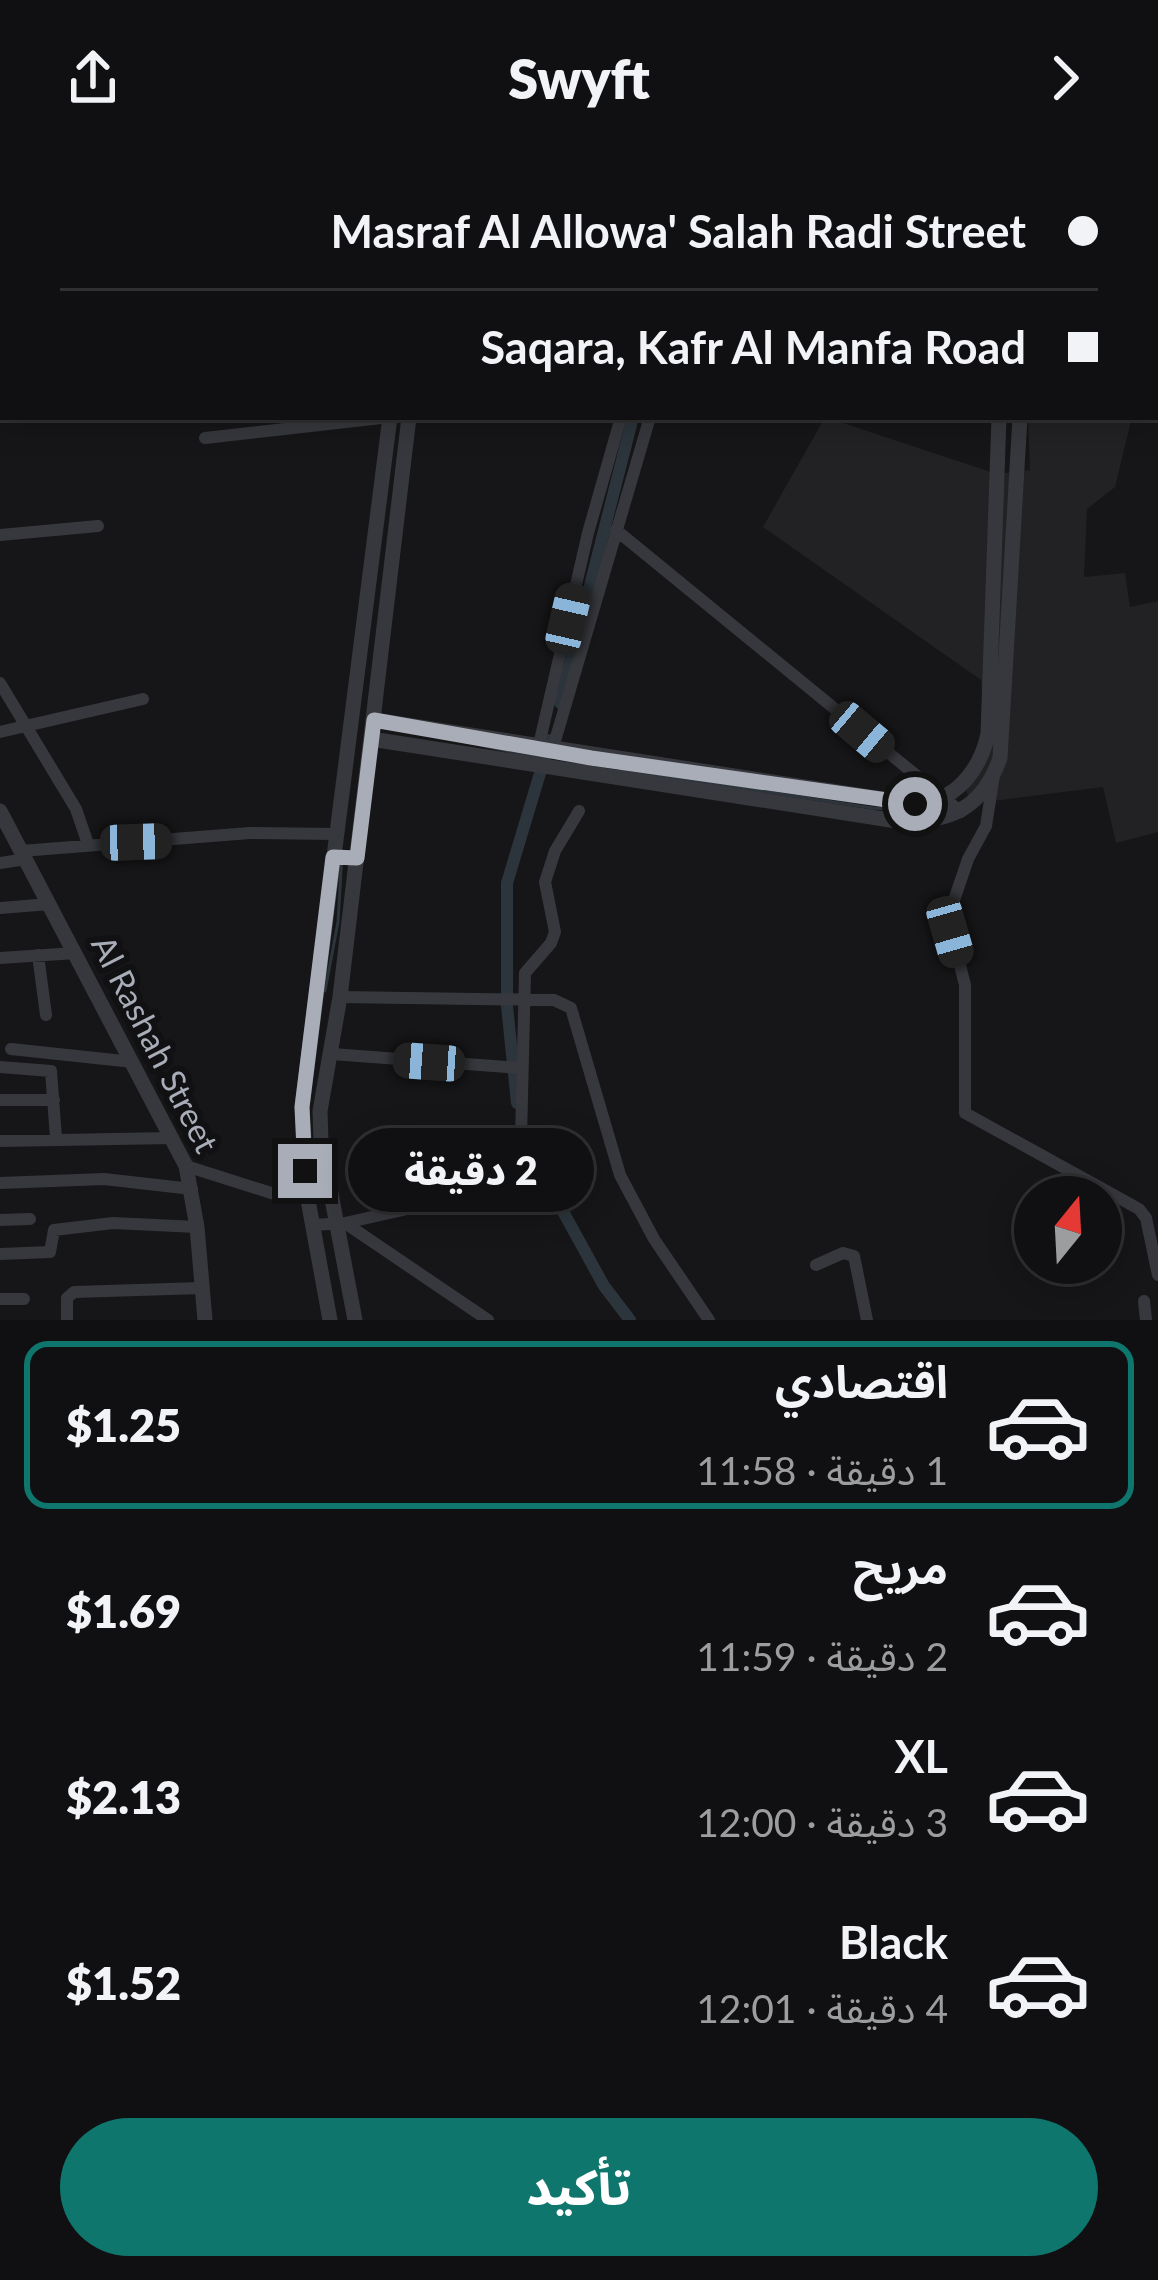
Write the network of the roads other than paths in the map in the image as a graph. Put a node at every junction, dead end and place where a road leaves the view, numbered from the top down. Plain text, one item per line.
1 (364, 420) edge
2 (390, 420) edge
3 (409, 420) edge
4 (620, 420) edge
5 (649, 420) edge
6 (998, 420) edge
7 (1020, 420) edge
8 (205, 438) dead end
9 (388, 501) junction
10 (98, 526) dead end
11 (616, 530) junction
12 (0, 536) edge
13 (0, 683) edge
14 (143, 699) dead end
15 (374, 720) junction
16 (28, 725) junction
17 (0, 732) edge
18 (371, 739) junction
19 (545, 750) junction
20 (591, 758) junction
21 (533, 767) junction
22 (675, 768) junction
23 (994, 774) junction
24 (589, 776) junction
25 (674, 788) junction
26 (945, 798) junction
27 (579, 811) dead end
28 (961, 812) junction
29 (1, 815) edge
30 (336, 834) junction
31 (88, 844) junction
32 (24, 855) junction
33 (345, 858) junction
34 (0, 863) edge
35 (50, 904) junction
36 (0, 908) edge
37 (76, 952) junction
38 (38, 955) junction
39 (0, 958) edge
40 (340, 998) junction
41 (524, 1001) junction
42 (46, 1015) dead end
43 (324, 1041) junction
44 (11, 1049) dead end
45 (133, 1062) junction
46 (0, 1067) edge
47 (521, 1068) junction
48 (0, 1100) edge
49 (54, 1100) junction
50 (56, 1138) junction
51 (173, 1138) junction
52 (0, 1141) edge
53 (186, 1166) junction
54 (0, 1183) edge
55 (192, 1189) junction
56 (332, 1198) junction
57 (308, 1200) junction
58 (30, 1219) dead end
59 (0, 1220) edge
60 (342, 1224) junction
61 (313, 1226) junction
62 (197, 1227) junction
63 (0, 1254) edge
64 (816, 1264) dead end
65 (1158, 1275) edge
66 (202, 1288) junction
67 (0, 1299) edge
68 (24, 1299) dead end
69 (1144, 1301) dead end
70 (67, 1320) edge
71 (205, 1320) edge
72 (330, 1320) edge
73 (355, 1320) edge
74 (488, 1320) edge
75 (709, 1320) edge
76 (867, 1320) edge
77 (1146, 1320) edge

1 - 8 street
2 - 9 street
3 - 9 street
4 - 19 street
5 - 11 street
6 - 26 street
7 - 23 street
9 - 15 street
9 - 30 street
10 - 12 street
11 - 19 street
11 - 26 street
13 - 16 street
14 - 16 street
15 - 18 street
15 - 19 street
16 - 17 street
16 - 31 street
18 - 21 street
18 - 33 street
19 - 20 street
19 - 21 street
20 - 22 street
20 - 24 street
21 - 24 street
22 - 25 street
22 - 26 street
23 - 28 street
23 - 65 street
24 - 25 street
25 - 28 street
26 - 28 street
27 - 41 street
29 - 32 street, Al Rashah Street
30 - 31 street
30 - 33 street
31 - 32 street
32 - 34 street
32 - 35 street, Al Rashah Street
33 - 40 street
33 - 43 street
35 - 36 street
35 - 37 street, Al Rashah Street
37 - 38 street
37 - 45 street, Al Rashah Street
38 - 39 street
38 - 42 street
40 - 41 street
40 - 43 street
41 - 47 street
41 - 75 street
43 - 47 street
43 - 56 street
43 - 57 street
44 - 45 street
45 - 51 street, Al Rashah Street
46 - 49 street
47 - 60 street
48 - 49 street
49 - 50 street
50 - 51 street
50 - 52 street
51 - 53 street, Al Rashah Street
53 - 55 street, Al Rashah Street
53 - 57 street
54 - 55 street
55 - 62 street, Al Rashah Street
56 - 57 street
56 - 60 street
57 - 61 street
58 - 59 street
60 - 61 street
60 - 73 street
60 - 74 street
61 - 72 street
62 - 63 street
62 - 66 street, Al Rashah Street
64 - 76 street
66 - 70 street
66 - 71 street, Al Rashah Street
67 - 68 street
69 - 77 street

